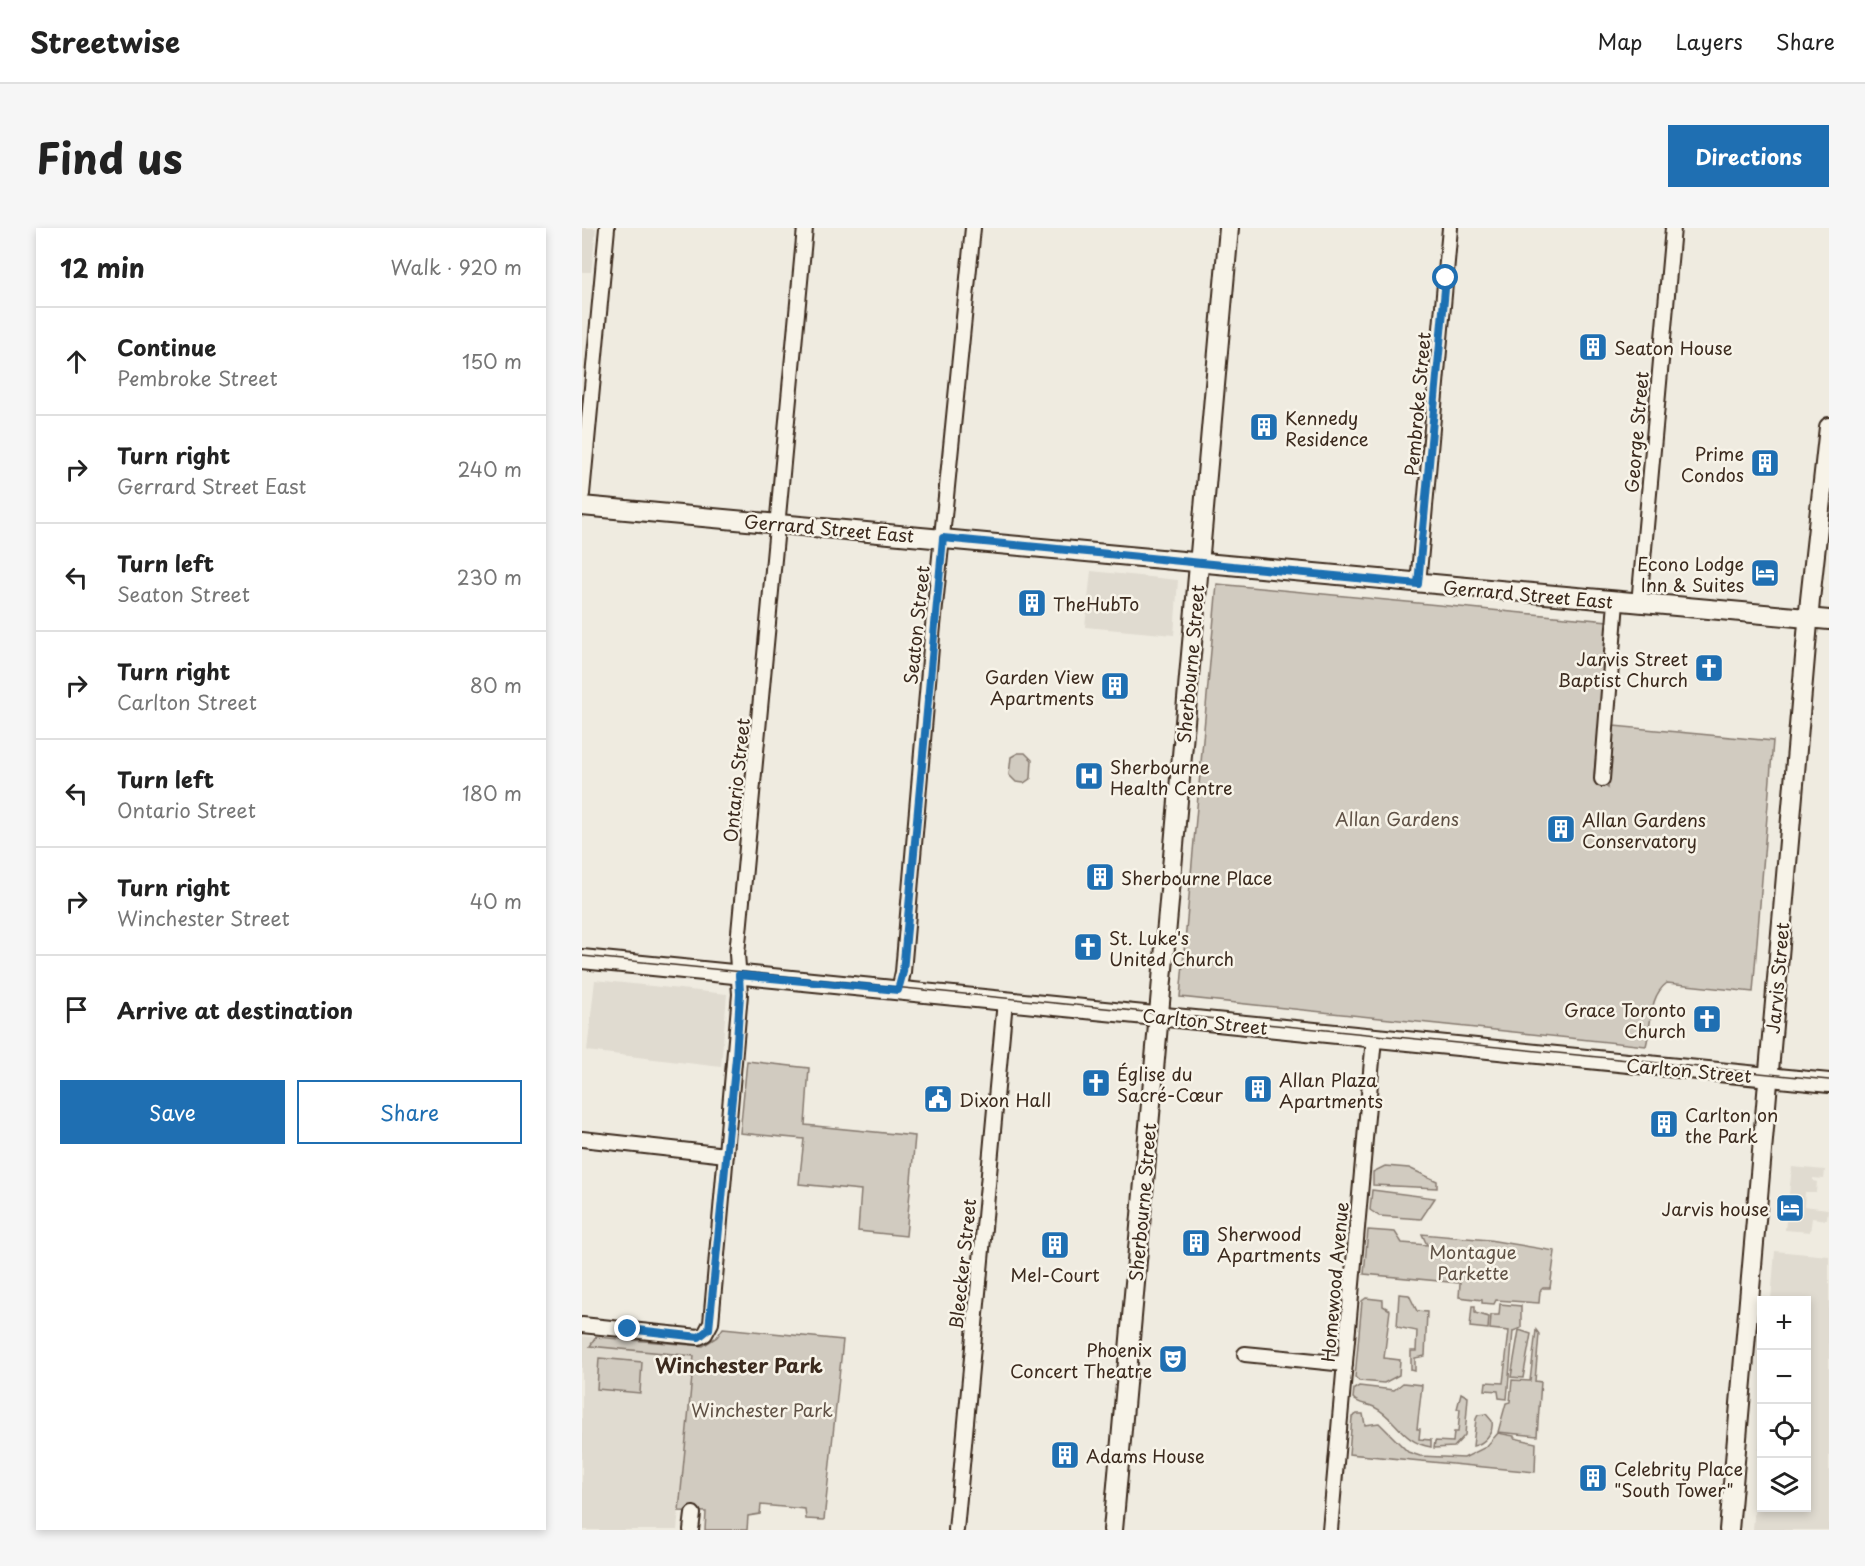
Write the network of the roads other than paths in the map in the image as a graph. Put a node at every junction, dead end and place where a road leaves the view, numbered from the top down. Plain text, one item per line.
1 (607, 228) edge
2 (805, 228) edge
3 (973, 228) edge
4 (1229, 228) edge
5 (1450, 228) edge
6 (1673, 228) edge
7 (1829, 427) edge
8 (582, 494) edge
9 (582, 506) edge
10 (779, 524) junction
11 (943, 538) junction
12 (1199, 562) junction
13 (1418, 584) junction
14 (1616, 602) junction
15 (1639, 603) junction
16 (1808, 618) junction
17 (1829, 620) edge
18 (1602, 779) dead end
19 (582, 959) edge
20 (739, 975) junction
21 (898, 990) junction
22 (1005, 1001) junction
23 (1158, 1016) junction
24 (1374, 1038) junction
25 (1769, 1077) junction
26 (1829, 1083) edge
27 (582, 1139) edge
28 (726, 1155) junction
29 (582, 1325) edge
30 (1245, 1354) dead end
31 (1345, 1364) junction
32 (693, 1514) dead end
33 (692, 1530) edge
34 (956, 1530) edge
35 (1113, 1530) edge
36 (1330, 1530) edge
37 (1729, 1530) edge

1 - 8 street
2 - 10 street, Ontario Street
3 - 11 street, Seaton Street
4 - 12 street, Sherbourne Street
5 - 13 street, Pembroke Street
6 - 15 street, George Street
7 - 16 street, Jarvis Street
9 - 10 street, Gerrard Street East
10 - 11 street, Gerrard Street East
10 - 20 street, Ontario Street
11 - 12 street, Gerrard Street East
11 - 21 street, Seaton Street
12 - 13 street, Gerrard Street East
12 - 23 street, Sherbourne Street
13 - 14 street, Gerrard Street East
14 - 15 street, Gerrard Street East
14 - 18 street
15 - 16 street, Gerrard Street East
16 - 17 street, Gerrard Street East
16 - 25 street, Jarvis Street
19 - 20 street, Carlton Street
20 - 21 street, Carlton Street
20 - 28 street, Ontario Street
21 - 22 street, Carlton Street
22 - 23 street, Carlton Street
22 - 34 street, Bleecker Street
23 - 24 street, Carlton Street
23 - 35 street, Sherbourne Street
24 - 25 street, Carlton Street
24 - 31 street, Homewood Avenue
25 - 26 street, Carlton Street
25 - 37 street, Jarvis Street
27 - 28 street
28 - 29 street, Ontario Street
30 - 31 street
31 - 36 street, Homewood Avenue
32 - 33 street

